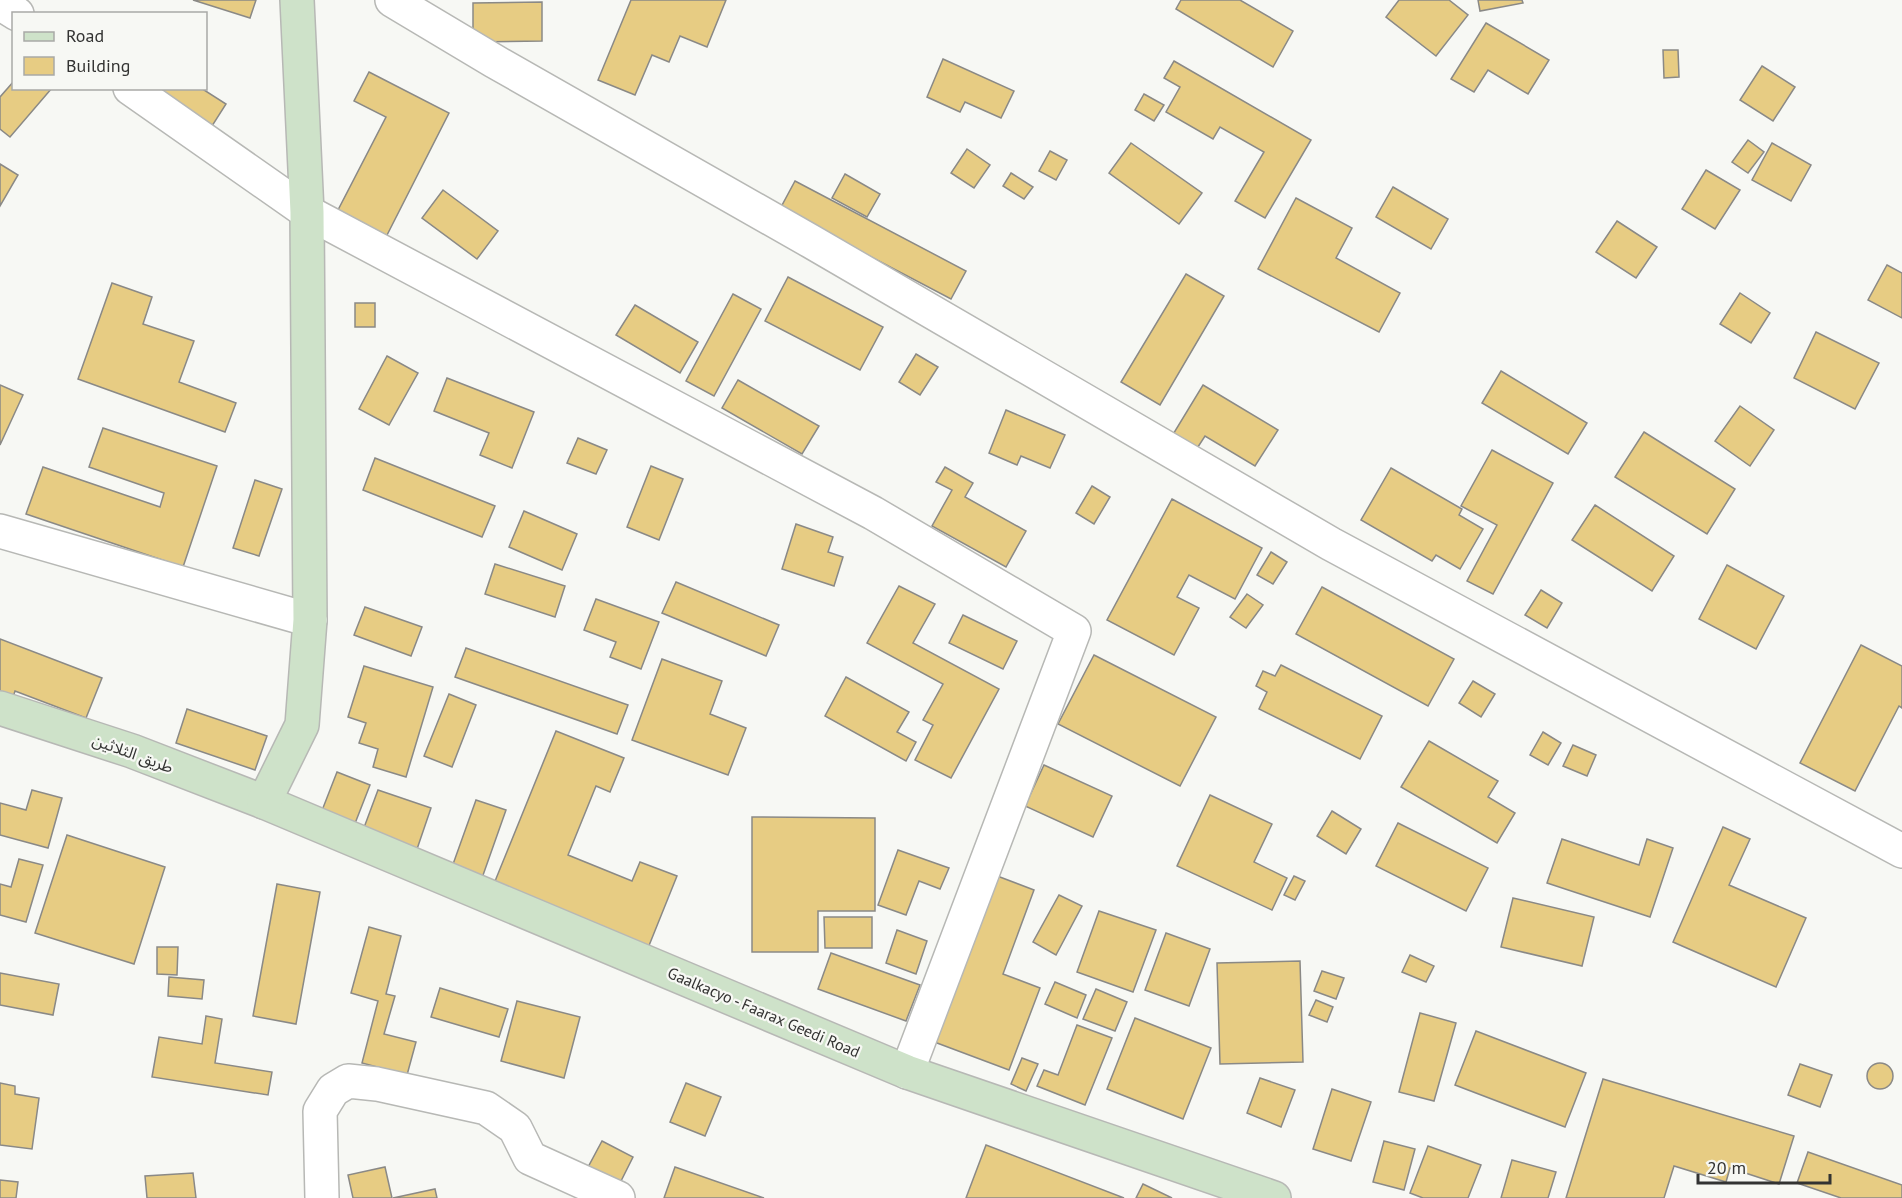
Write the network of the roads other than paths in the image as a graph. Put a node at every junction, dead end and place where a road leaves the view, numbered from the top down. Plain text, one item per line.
1 (297, 0) edge
2 (392, 0) edge
3 (0, 3) edge
4 (14, 12) edge
5 (133, 90) edge
6 (308, 212) junction
7 (0, 531) edge
8 (310, 620) junction
9 (0, 708) edge
10 (264, 802) junction
11 (1902, 851) edge
12 (907, 1072) junction
13 (1261, 1196) edge
14 (322, 1198) edge
15 (618, 1198) edge

1 - 6 main road
2 - 11 street
3 - 4 street
5 - 6 street
6 - 8 main road
6 - 12 street
7 - 8 street
8 - 10 main road
9 - 10 main road, طريق الثلاثين
10 - 12 main road, Gaalkacyo - Faarax Geedi Road
12 - 13 main road, Gaalkacyo - Faarax Geedi Road
14 - 15 street

